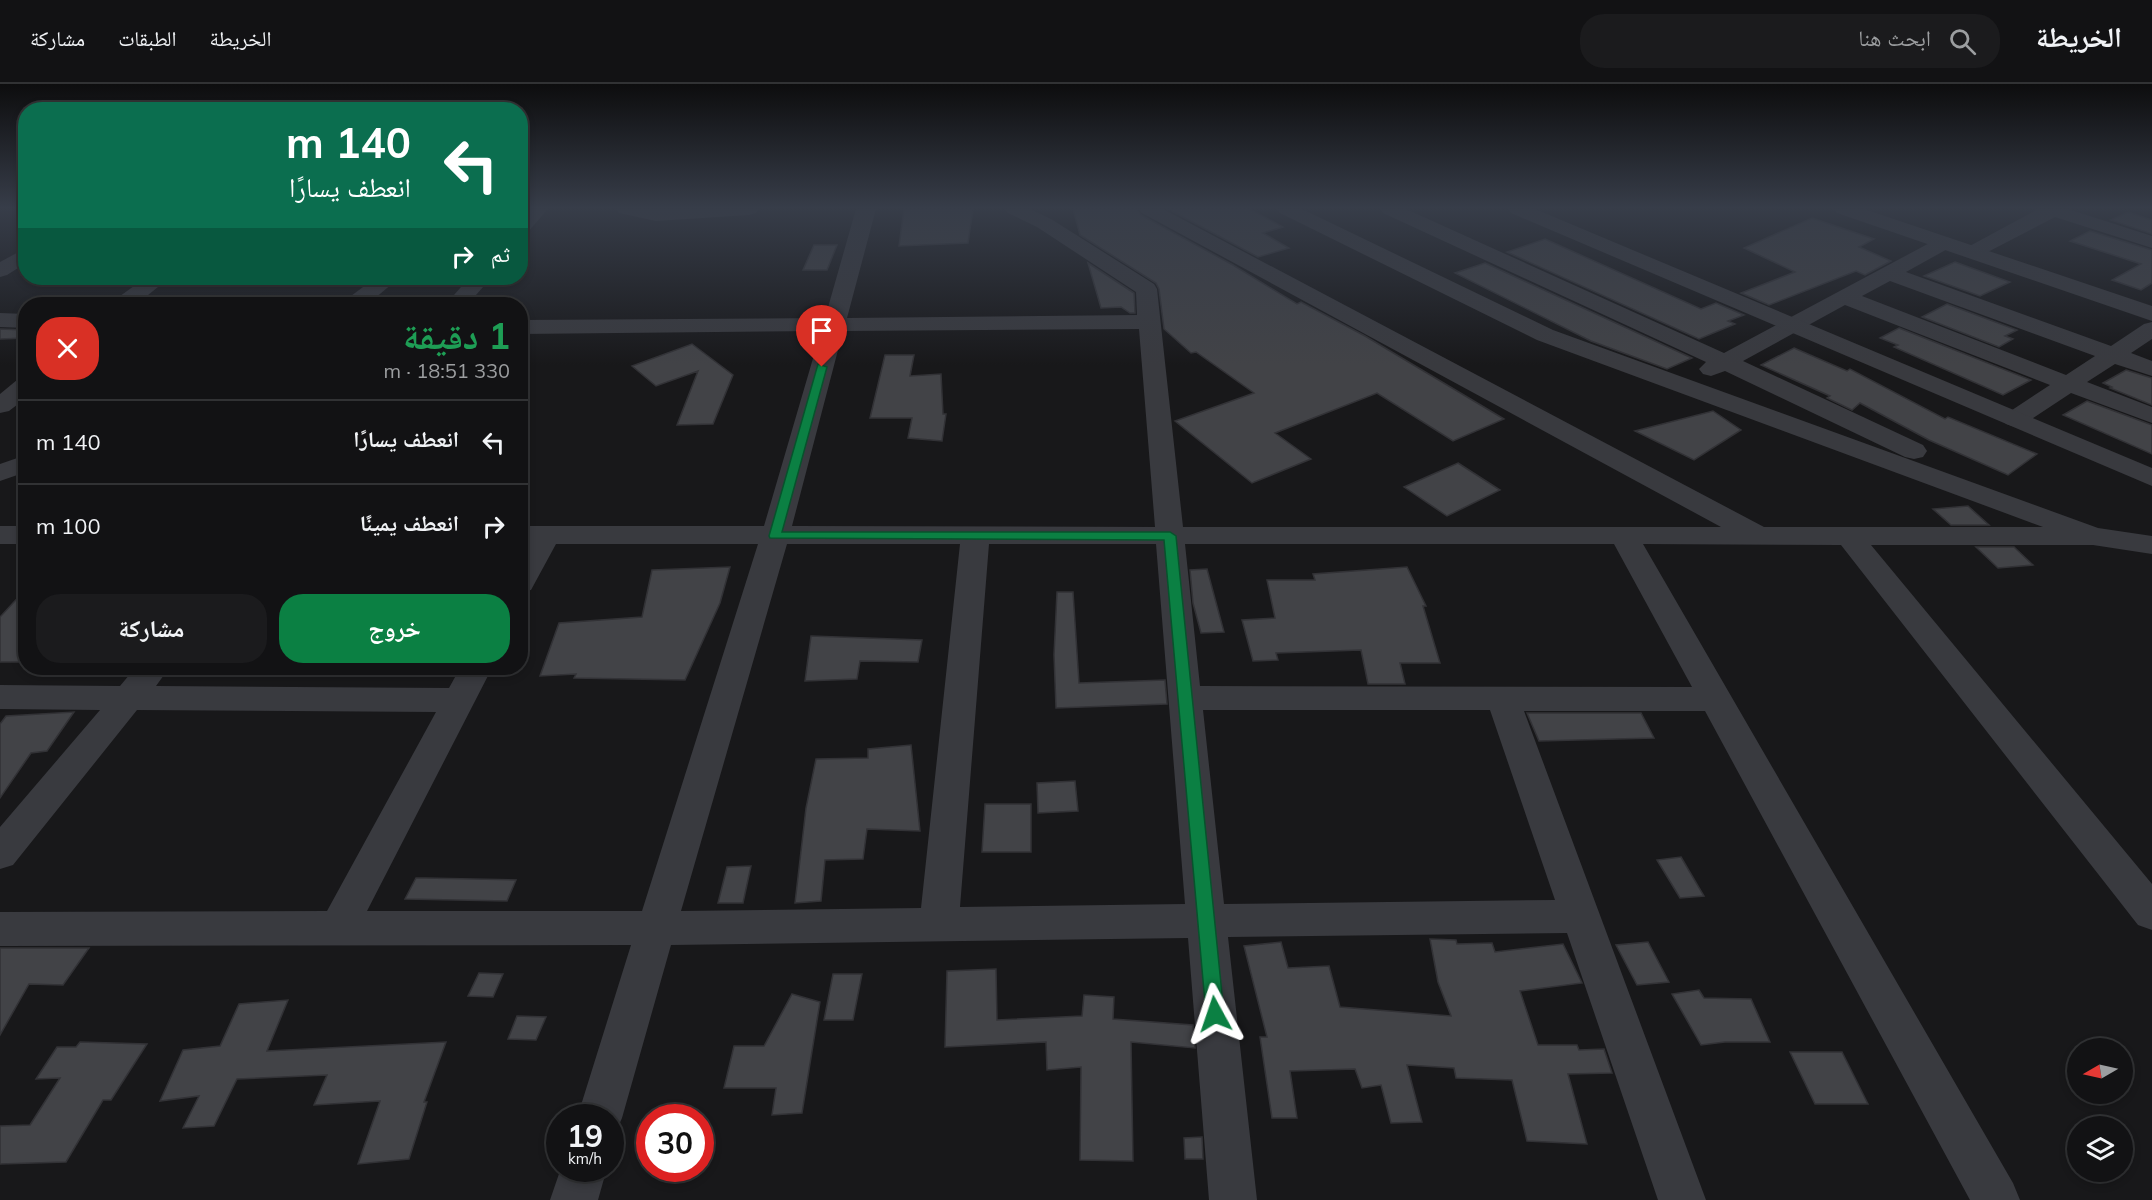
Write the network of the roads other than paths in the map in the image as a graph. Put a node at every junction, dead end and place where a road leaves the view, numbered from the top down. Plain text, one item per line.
1 (16, 261) edge
2 (852, 261) edge
3 (1103, 261) edge
4 (1246, 261) edge
5 (1394, 261) edge
6 (1504, 261) edge
7 (1641, 261) edge
8 (1911, 261) edge
9 (1999, 261) edge
10 (1, 270) edge
11 (1889, 273) junction
12 (149, 285) edge
13 (379, 285) edge
14 (474, 285) edge
15 (133, 297) edge
16 (364, 297) edge
17 (463, 297) edge
18 (1844, 297) junction
19 (2152, 315) edge
20 (0, 320) edge
21 (18, 321) edge
22 (1149, 322) junction
23 (834, 324) junction
24 (1792, 325) junction
25 (528, 327) edge
26 (2152, 329) edge
27 (2113, 355) junction
28 (1725, 362) junction
29 (2152, 369) edge
30 (2069, 384) junction
31 (1682, 385) junction
32 (18, 391) edge
33 (0, 406) edge
34 (2152, 416) edge
35 (2015, 419) junction
36 (18, 466) edge
37 (0, 473) edge
38 (2152, 478) edge
39 (0, 535) edge
40 (18, 535) edge
41 (533, 535) edge
42 (775, 536) junction
43 (975, 536) junction
44 (1170, 536) junction
45 (1624, 536) junction
46 (1760, 536) junction
47 (2093, 536) junction
48 (1850, 537) junction
49 (2152, 545) edge
50 (528, 554) edge
51 (147, 675) edge
52 (472, 675) edge
53 (0, 697) edge
54 (128, 698) junction
55 (1185, 698) junction
56 (1503, 699) junction
57 (1715, 699) junction
58 (459, 700) junction
59 (0, 854) edge
60 (2152, 912) edge
61 (1581, 916) junction
62 (1206, 921) junction
63 (939, 924) junction
64 (657, 927) junction
65 (0, 929) edge
66 (338, 929) junction
67 (603, 1104) edge
68 (580, 1182) edge
69 (574, 1200) edge
70 (1233, 1200) edge
71 (1682, 1200) edge
72 (1996, 1200) edge

1 - 10 street
2 - 23 street
3 - 22 street
4 - 46 street
5 - 31 street
6 - 28 street
7 - 24 street
8 - 11 street
9 - 19 street
11 - 18 street
11 - 27 street
12 - 15 street
13 - 16 street
14 - 17 street
18 - 24 street
18 - 30 street
20 - 21 street
22 - 23 street
22 - 44 street
23 - 25 street
23 - 42 street
24 - 28 street
24 - 35 street
26 - 27 street
27 - 29 street
27 - 30 street
28 - 31 street
28 - 47 street
30 - 34 street
30 - 35 street
31 - 47 street
32 - 33 street
35 - 38 street
36 - 37 street
39 - 40 street
41 - 42 street
41 - 50 street
42 - 43 street
42 - 64 street
43 - 44 street
43 - 63 street
44 - 45 street
44 - 55 street
45 - 46 street
45 - 57 street
46 - 48 street
47 - 48 street
47 - 49 street
48 - 60 street
51 - 54 street
52 - 58 street
53 - 54 street
54 - 58 street
54 - 59 street
55 - 56 street
55 - 62 street
56 - 57 street
56 - 61 street
57 - 72 street
58 - 66 street
61 - 62 street
61 - 71 street
62 - 63 street
62 - 70 street
63 - 64 street
64 - 66 street
64 - 67 street
65 - 66 street
68 - 69 street

